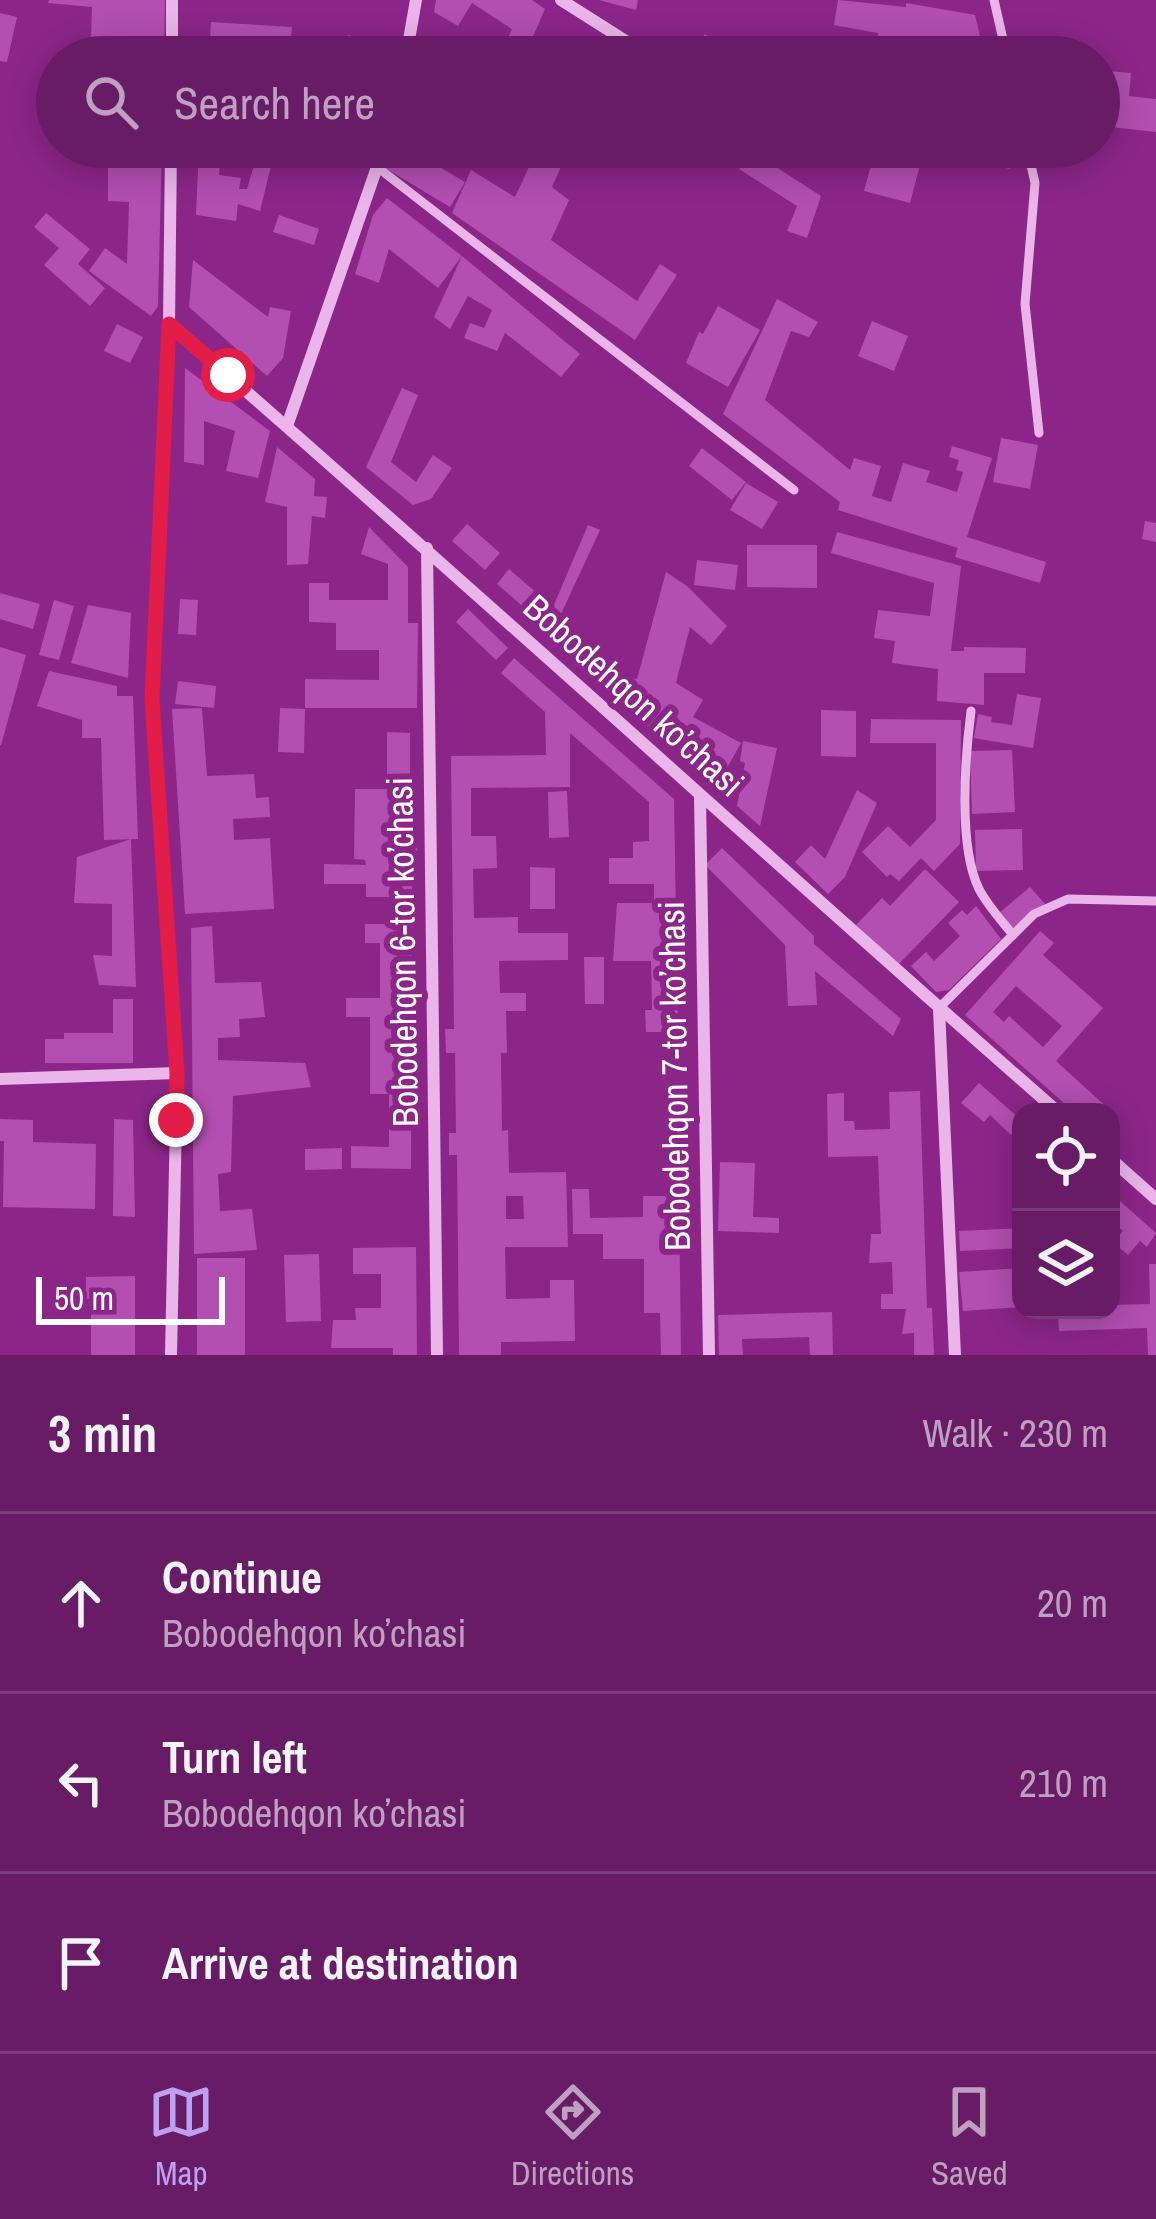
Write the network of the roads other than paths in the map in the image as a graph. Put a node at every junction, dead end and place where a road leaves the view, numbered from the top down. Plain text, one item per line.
1 (172, 0) edge
2 (416, 0) edge
3 (561, 0) edge
4 (994, 0) edge
5 (172, 36) edge
6 (410, 36) edge
7 (618, 36) edge
8 (1002, 36) edge
9 (171, 168) edge
10 (377, 168) edge
11 (378, 168) edge
12 (1032, 168) edge
13 (169, 324) junction
14 (286, 426) junction
15 (1039, 433) dead end
16 (794, 490) dead end
17 (427, 548) junction
18 (971, 711) dead end
19 (700, 796) junction
20 (1156, 901) edge
21 (1013, 935) junction
22 (939, 1008) junction
23 (177, 1073) junction
24 (0, 1079) edge
25 (1048, 1103) edge
26 (1120, 1167) edge
27 (1156, 1198) edge
28 (171, 1355) edge
29 (437, 1355) edge
30 (710, 1355) edge
31 (955, 1355) edge

1 - 5 street
2 - 6 street
3 - 7 street
4 - 8 lane
9 - 13 street
10 - 14 street
11 - 16 lane
12 - 15 lane
13 - 14 street, Bobodehqon koʼchasi
13 - 23 street
14 - 17 street, Bobodehqon koʼchasi
17 - 19 street, Bobodehqon koʼchasi
17 - 29 street, Bobodehqon 6-tor koʼchasi
18 - 21 lane
19 - 22 street, Bobodehqon koʼchasi
19 - 30 street, Bobodehqon 7-tor koʼchasi
20 - 21 lane
21 - 22 lane
22 - 25 street, Bobodehqon koʼchasi
22 - 31 street
23 - 24 street
23 - 28 street
26 - 27 street

